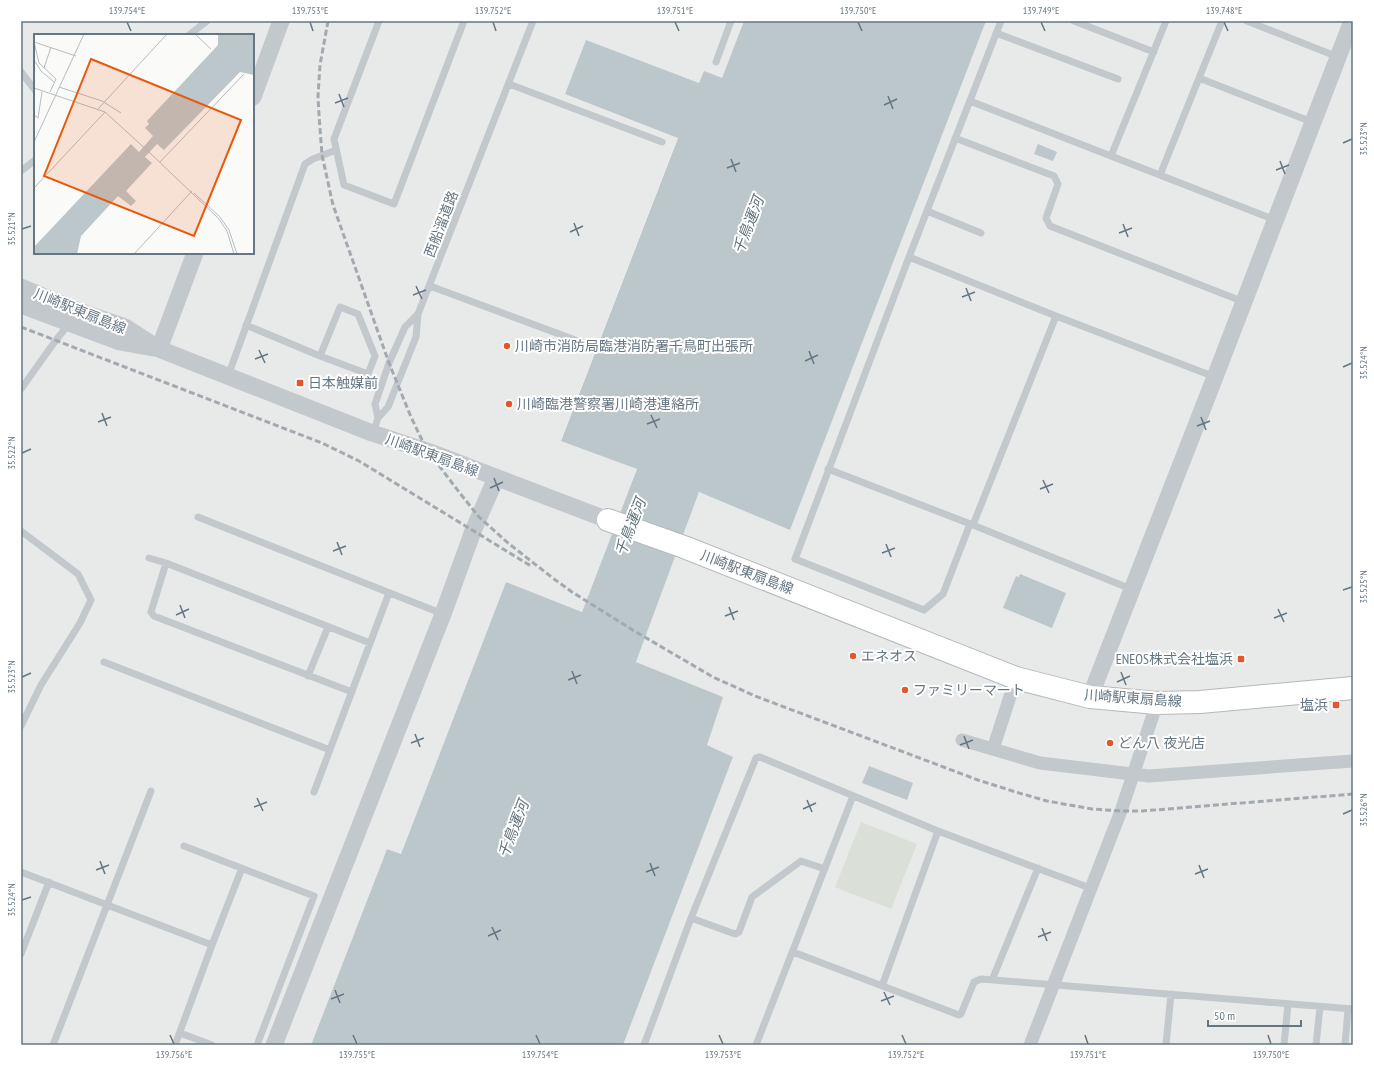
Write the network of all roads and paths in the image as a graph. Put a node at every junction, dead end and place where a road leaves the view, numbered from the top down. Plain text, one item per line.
1 (281, 21) edge
2 (379, 21) edge
3 (464, 21) edge
4 (533, 21) edge
5 (1001, 21) edge
6 (1074, 21) edge
7 (1166, 21) edge
8 (1222, 21) edge
9 (1247, 21) edge
10 (1352, 21) edge
11 (202, 22) edge
12 (729, 22) edge
13 (191, 34) edge
14 (996, 34) junction
15 (1154, 52) junction
16 (1338, 57) junction
17 (716, 62) dead end
18 (21, 72) edge
19 (1199, 78) junction
20 (1118, 79) dead end
21 (509, 84) junction
22 (34, 89) edge
23 (254, 94) edge
24 (970, 101) junction
25 (1312, 122) junction
26 (955, 138) junction
27 (662, 142) dead end
28 (336, 150) junction
29 (1111, 156) junction
30 (34, 161) edge
31 (21, 171) edge
32 (1160, 175) junction
33 (927, 211) junction
34 (1275, 220) junction
35 (981, 233) dead end
36 (195, 254) edge
37 (909, 257) junction
38 (430, 286) junction
39 (21, 287) edge
40 (1244, 302) junction
41 (21, 305) edge
42 (418, 314) junction
43 (1056, 316) junction
44 (74, 318) junction
45 (246, 325) junction
46 (586, 344) dead end
47 (159, 348) junction
48 (320, 356) junction
49 (228, 376) junction
50 (1215, 377) junction
51 (21, 389) edge
52 (375, 426) junction
53 (828, 469) junction
54 (496, 478) junction
55 (198, 517) dead end
56 (608, 520) joint
57 (972, 524) junction
58 (21, 531) edge
59 (149, 558) dead end
60 (166, 563) junction
61 (1132, 589) junction
62 (389, 592) junction
63 (443, 614) junction
64 (328, 627) junction
65 (370, 643) junction
66 (104, 662) dead end
67 (308, 676) junction
68 (1016, 678) junction
69 (1353, 688) edge
70 (352, 692) junction
71 (1090, 697) junction
72 (1157, 703) junction
73 (21, 726) edge
74 (962, 740) dead end
75 (993, 749) junction
76 (330, 750) junction
77 (1353, 760) edge
78 (1134, 774) junction
79 (151, 791) dead end
80 (314, 792) dead end
81 (853, 796) junction
82 (938, 831) junction
83 (184, 846) dead end
84 (242, 868) junction
85 (1038, 868) junction
86 (825, 869) junction
87 (21, 872) edge
88 (49, 882) junction
89 (1090, 888) junction
90 (107, 905) junction
91 (691, 918) junction
92 (212, 945) junction
93 (793, 952) junction
94 (21, 954) edge
95 (992, 980) junction
96 (1053, 984) junction
97 (882, 986) junction
98 (1171, 994) junction
99 (1288, 1004) junction
100 (1320, 1007) junction
101 (1351, 1009) edge
102 (180, 1033) junction
103 (53, 1045) edge
104 (175, 1045) edge
105 (212, 1045) edge
106 (257, 1045) edge
107 (274, 1045) edge
108 (644, 1045) edge
109 (756, 1045) edge
110 (1030, 1045) edge
111 (1166, 1045) edge
112 (1284, 1045) edge
113 (1316, 1045) edge
114 (1345, 1045) edge

1 - 23 street
2 - 28 lane
3 - 28 lane
4 - 21 lane, 西船溜道路
5 - 14 lane
6 - 15 lane
7 - 15 lane
8 - 19 lane
9 - 16 lane
10 - 16 street
11 - 13 lane
12 - 17 lane
14 - 20 lane
14 - 24 lane
15 - 29 lane
16 - 25 street
18 - 22 lane
19 - 25 lane
19 - 32 lane
21 - 27 lane
21 - 38 lane, 西船溜道路
24 - 26 lane
24 - 29 lane
25 - 34 street
26 - 33 lane
26 - 40 lane
28 - 45 lane
29 - 32 lane
30 - 31 lane
32 - 34 lane
33 - 35 lane
33 - 37 lane
34 - 40 street
36 - 47 street
37 - 43 lane
37 - 53 lane
38 - 42 lane, 西船溜道路
38 - 46 lane
39 - 44 street, 川崎駅東扇島線
40 - 50 street
41 - 44 street, 川崎駅東扇島線
42 - 52 lane, 西船溜道路
42 - 52 lane
43 - 50 lane
43 - 57 lane
44 - 47 street, 川崎駅東扇島線
44 - 51 lane
45 - 48 lane
45 - 49 lane
47 - 49 street, 川崎駅東扇島線
48 - 48 lane
49 - 52 street, 川崎駅東扇島線
50 - 61 street
52 - 54 street, 川崎駅東扇島線
53 - 57 lane
53 - 57 lane
54 - 56 street, 川崎駅東扇島線
54 - 63 street
55 - 62 lane
56 - 68 highway, 川崎駅東扇島線
57 - 61 lane
58 - 73 lane
59 - 60 lane
60 - 64 lane
60 - 67 lane
61 - 71 street
62 - 63 lane
62 - 65 lane
63 - 107 street
64 - 65 lane
64 - 67 lane
65 - 70 lane
66 - 76 lane
67 - 70 lane
68 - 71 highway, 川崎駅東扇島線
68 - 75 street
69 - 72 highway, 川崎駅東扇島線
70 - 76 lane
71 - 72 highway, 川崎駅東扇島線
72 - 78 street
74 - 75 street
75 - 78 street
76 - 80 lane
77 - 78 street
78 - 89 street
79 - 90 lane
81 - 82 lane
81 - 86 lane
81 - 91 lane
82 - 85 lane
82 - 97 lane
83 - 84 lane
84 - 92 lane
84 - 106 lane
85 - 89 lane
85 - 95 lane
86 - 91 lane
86 - 93 lane
87 - 88 lane
88 - 90 lane
88 - 94 lane
89 - 96 street
90 - 92 lane
90 - 103 lane
91 - 108 lane
92 - 102 lane
93 - 97 lane
93 - 109 lane
95 - 96 lane
95 - 97 lane
96 - 98 lane
96 - 110 street
98 - 99 lane
98 - 111 lane
99 - 100 lane
99 - 112 lane
100 - 101 lane
100 - 113 lane
101 - 114 lane
102 - 104 lane
102 - 105 lane

